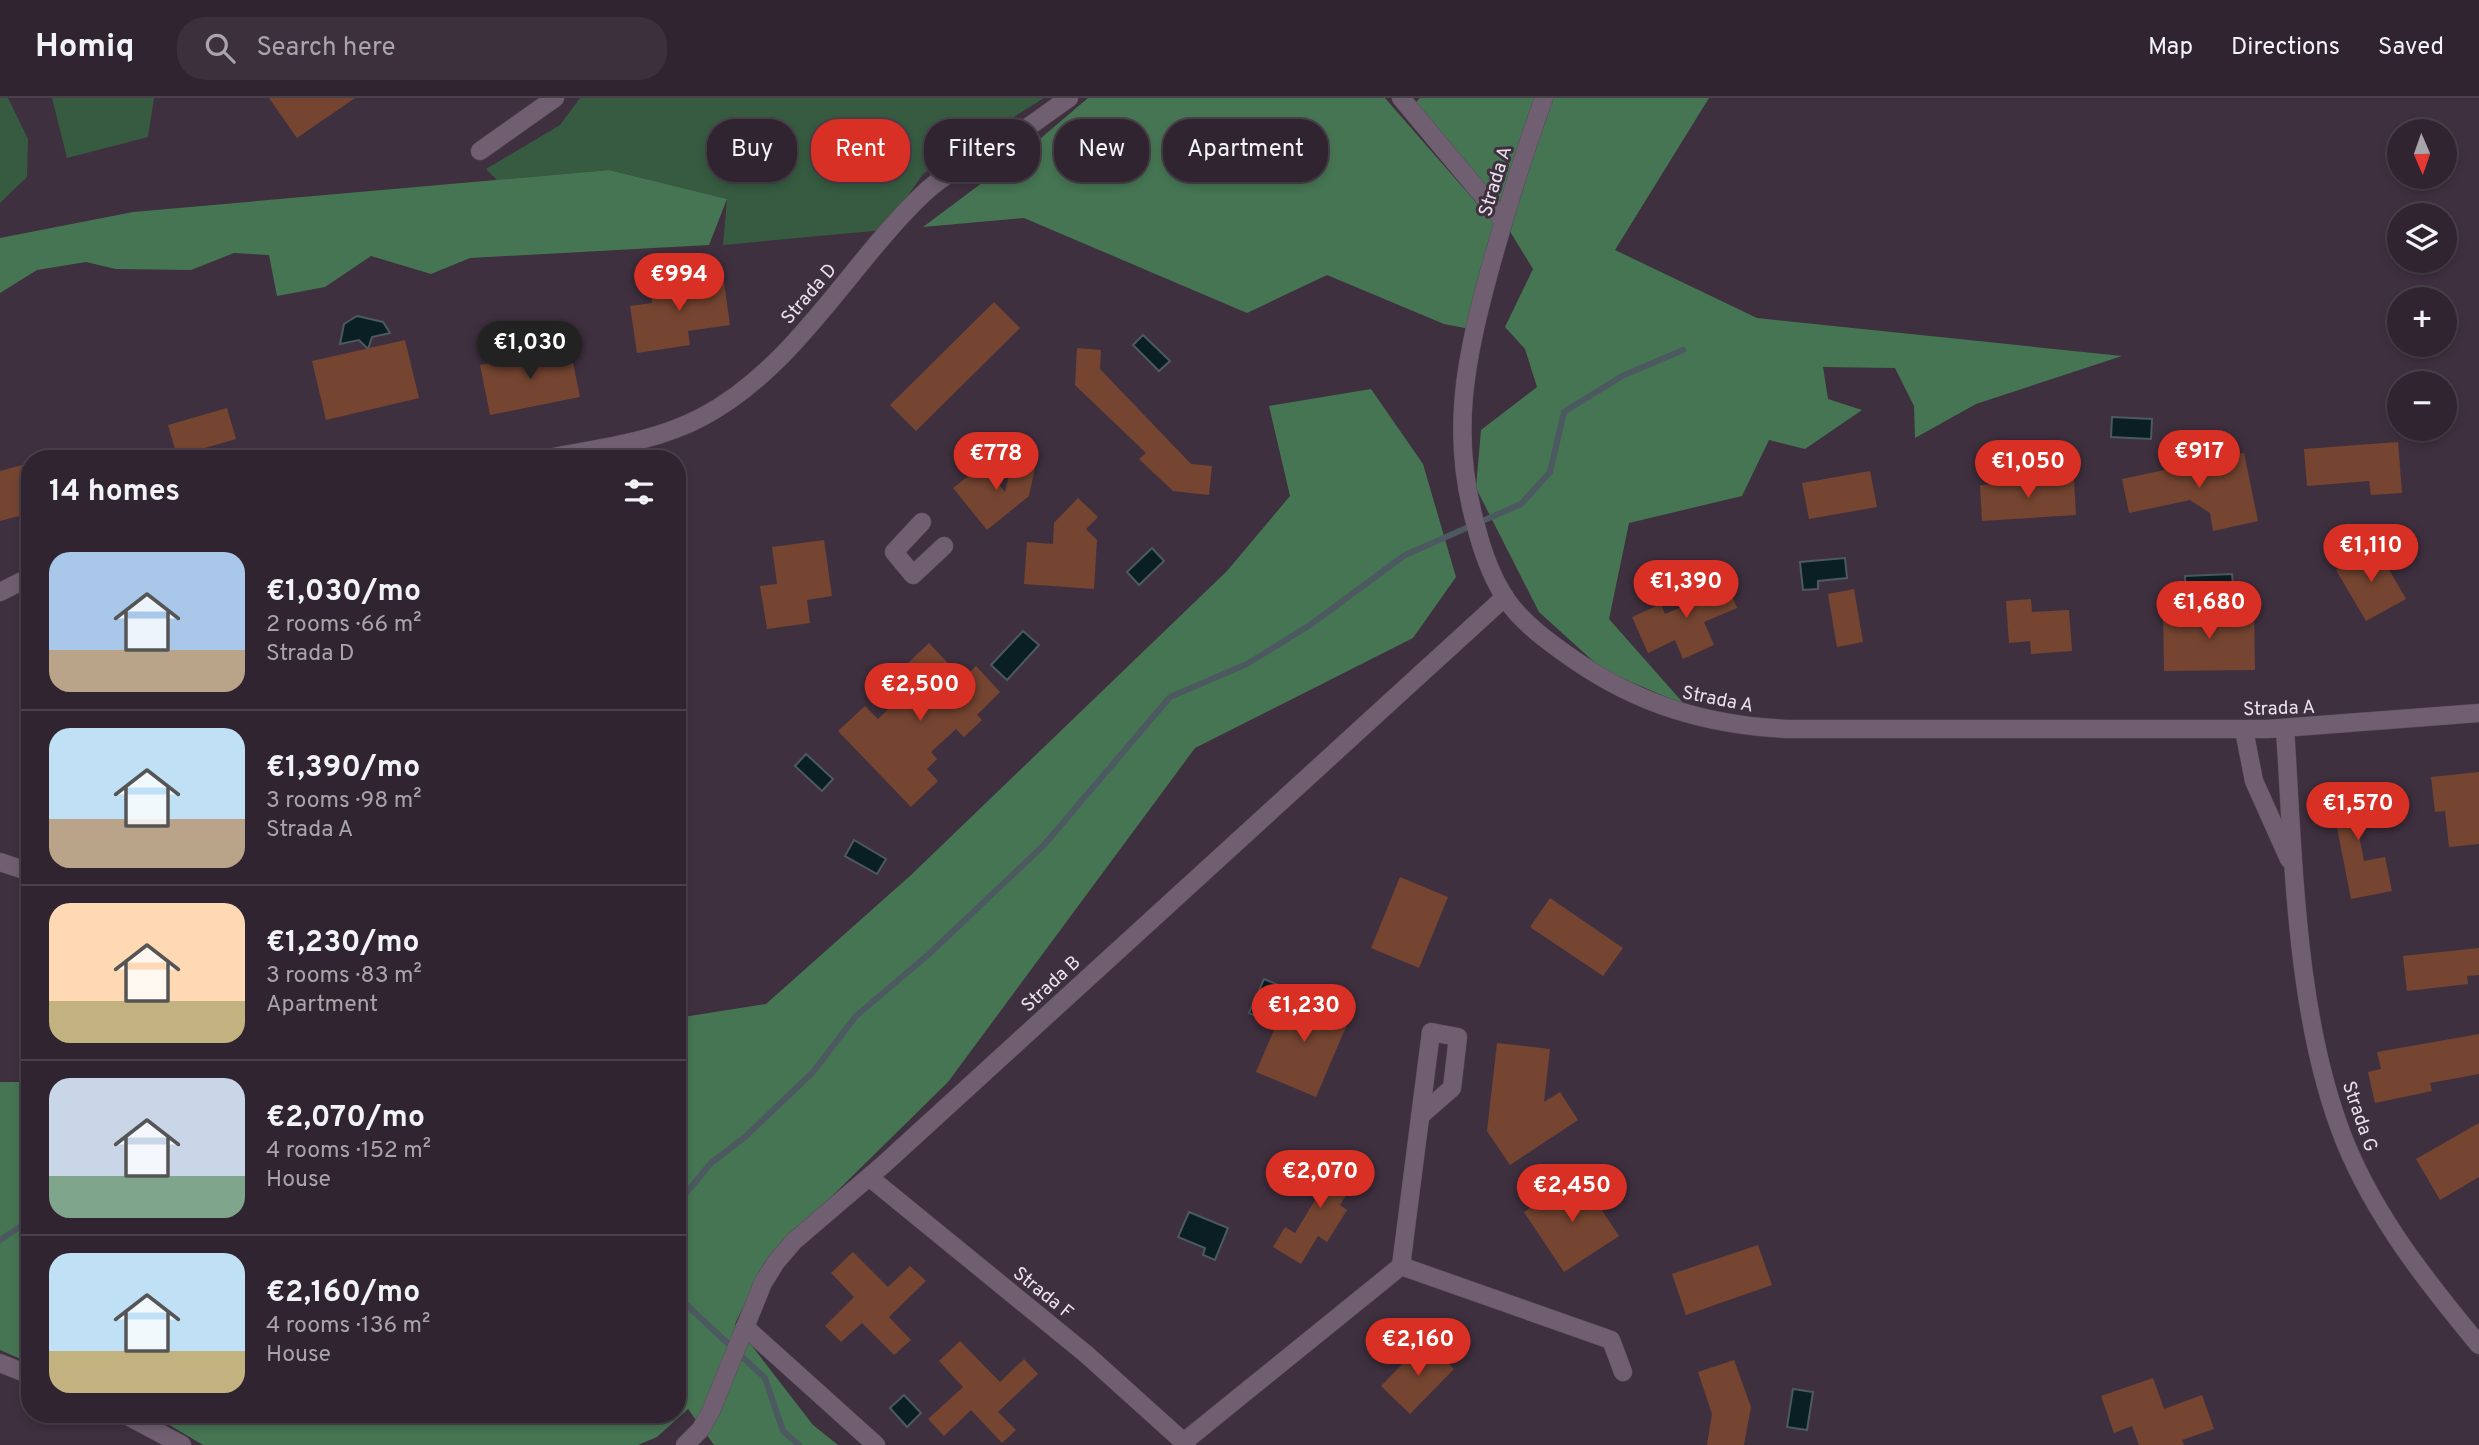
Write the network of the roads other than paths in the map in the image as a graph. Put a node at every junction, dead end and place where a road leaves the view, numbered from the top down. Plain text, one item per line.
1 (555, 98) edge
2 (1069, 98) edge
3 (1401, 98) edge
4 (1544, 98) edge
5 (480, 151) dead end
6 (1503, 220) junction
7 (589, 450) edge
8 (922, 522) dead end
9 (944, 546) dead end
10 (21, 577) edge
11 (21, 580) edge
12 (0, 582) edge
13 (0, 592) edge
14 (1505, 597) junction
15 (2479, 713) edge
16 (2285, 729) junction
17 (2244, 730) junction
18 (0, 862) edge
19 (2292, 865) junction
20 (21, 869) edge
21 (1420, 1116) dead end
22 (869, 1177) junction
23 (1401, 1266) junction
24 (739, 1343) junction
25 (2479, 1345) edge
26 (0, 1363) edge
27 (21, 1371) edge
28 (1623, 1372) dead end
29 (141, 1423) edge
30 (1186, 1443) edge
31 (182, 1445) edge
32 (685, 1445) edge
33 (876, 1445) edge

1 - 5 street
2 - 7 street, Strada D
3 - 6 street
4 - 6 street, Strada A
6 - 14 street, Strada A
8 - 9 street
10 - 12 street
11 - 13 street
14 - 17 street, Strada A
14 - 22 street, Strada B
15 - 16 street, Strada A
16 - 17 street, Strada A
16 - 19 street, Strada G
17 - 19 street, Strada G
18 - 20 street
19 - 25 street, Strada G
21 - 23 street
22 - 24 street, Strada B
22 - 30 street, Strada F
23 - 28 street
23 - 30 street
24 - 32 street, Strada B
24 - 33 street
26 - 27 street
29 - 31 street

